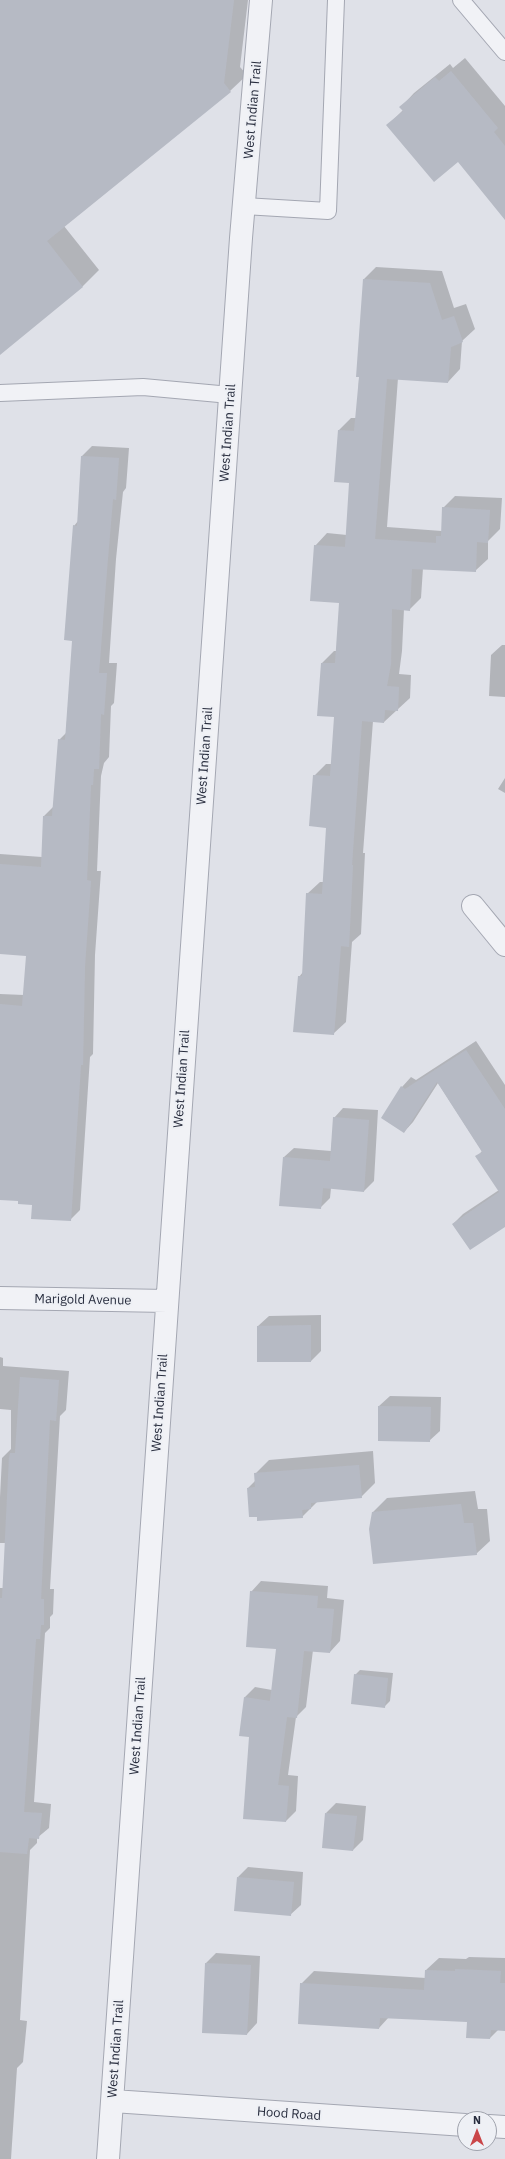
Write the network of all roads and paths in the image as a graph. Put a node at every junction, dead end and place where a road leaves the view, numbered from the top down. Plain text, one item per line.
1 (261, 0) edge
2 (336, 0) edge
3 (461, 0) edge
4 (505, 52) edge
5 (244, 206) junction
6 (0, 393) edge
7 (230, 395) junction
8 (473, 906) dead end
9 (505, 944) edge
10 (0, 1298) edge
11 (167, 1301) junction
12 (113, 2101) junction
13 (457, 2124) edge
14 (108, 2159) edge

1 - 5 street, West Indian Trail
2 - 5 lane
3 - 4 lane
5 - 7 street, West Indian Trail
6 - 7 lane
7 - 11 street, West Indian Trail
8 - 9 street
10 - 11 street, Marigold Avenue
11 - 12 street, West Indian Trail
12 - 13 street, Hood Road
12 - 14 street, West Indian Trail

